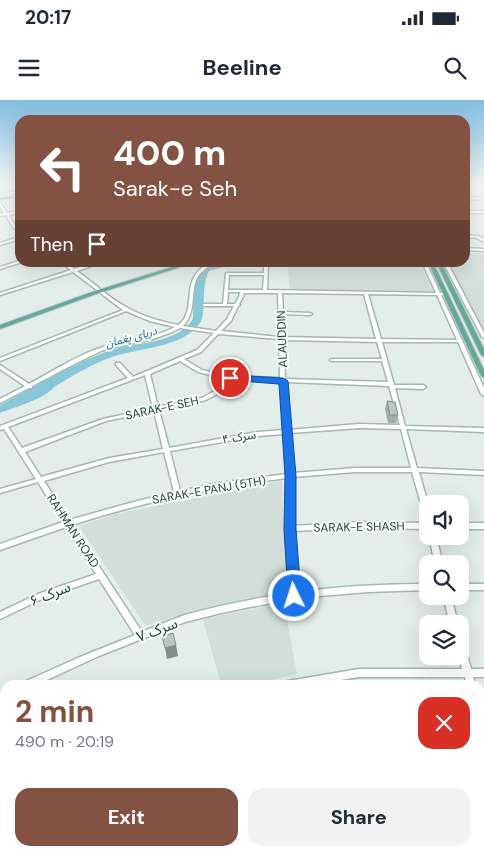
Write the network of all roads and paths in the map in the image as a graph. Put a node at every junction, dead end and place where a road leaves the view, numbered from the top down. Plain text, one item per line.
1 (470, 236) edge
2 (15, 240) edge
3 (484, 241) edge
4 (0, 244) edge
5 (470, 249) edge
6 (484, 250) edge
7 (15, 264) edge
8 (68, 267) edge
9 (85, 267) edge
10 (173, 267) edge
11 (177, 267) edge
12 (206, 267) edge
13 (266, 267) edge
14 (426, 267) edge
15 (432, 267) edge
16 (440, 267) edge
17 (448, 267) edge
18 (0, 268) edge
19 (73, 271) junction
20 (265, 274) junction
21 (99, 290) junction
22 (226, 291) junction
23 (242, 292) junction
24 (265, 292) junction
25 (280, 292) junction
26 (366, 293) junction
27 (0, 294) edge
28 (438, 294) junction
29 (445, 294) junction
30 (204, 305) dead end
31 (226, 305) junction
32 (238, 305) junction
33 (126, 310) junction
34 (281, 314) junction
35 (310, 314) dead end
36 (454, 322) junction
37 (0, 326) edge
38 (180, 327) junction
39 (219, 332) junction
40 (473, 332) junction
41 (483, 334) edge
42 (283, 339) junction
43 (378, 340) junction
44 (460, 341) junction
45 (484, 354) edge
46 (181, 359) junction
47 (0, 360) edge
48 (332, 360) dead end
49 (384, 360) junction
50 (118, 364) dead end
51 (0, 367) edge
52 (147, 373) junction
53 (484, 376) edge
54 (230, 378) junction
55 (132, 379) junction
56 (283, 381) junction
57 (391, 385) junction
58 (30, 387) junction
59 (423, 387) dead end
60 (484, 394) edge
61 (0, 401) edge
62 (156, 410) junction
63 (3, 427) edge
64 (402, 427) junction
65 (484, 430) edge
66 (287, 431) junction
67 (167, 449) junction
68 (21, 451) junction
69 (414, 472) junction
70 (484, 473) edge
71 (290, 476) junction
72 (40, 479) junction
73 (0, 491) edge
74 (178, 494) junction
75 (421, 495) edge
76 (67, 522) junction
77 (419, 526) edge
78 (469, 526) edge
79 (484, 526) edge
80 (290, 529) junction
81 (0, 547) edge
82 (102, 574) junction
83 (419, 587) edge
84 (469, 587) edge
85 (484, 587) edge
86 (294, 596) junction
87 (0, 616) edge
88 (140, 636) junction
89 (465, 665) edge
90 (467, 673) junction
91 (484, 673) edge
92 (38, 680) edge
93 (318, 680) edge
94 (469, 680) edge

1 - 3 street
2 - 4 street
5 - 6 street
7 - 18 street
8 - 19 street
9 - 19 street
10 - 21 main road
11 - 21 main road
12 - 38 street
13 - 20 street
14 - 28 street
15 - 29 main road
16 - 40 main road
17 - 41 street
19 - 21 street
19 - 27 street
20 - 22 street
20 - 24 street
21 - 33 street
21 - 37 main road
22 - 23 street
22 - 31 street
23 - 24 street
23 - 32 street
24 - 25 street
25 - 26 street
25 - 34 street, ALAUDDIN
26 - 28 street
26 - 43 street
28 - 29 street
28 - 36 street
29 - 36 main road
30 - 31 street
31 - 32 street
32 - 39 street
33 - 38 street
33 - 47 street
34 - 35 street
34 - 42 street, ALAUDDIN
36 - 44 street
36 - 53 main road
38 - 39 street
38 - 58 street
39 - 42 street
39 - 46 street
40 - 41 street
40 - 45 main road
42 - 43 street
42 - 56 street, ALAUDDIN
43 - 44 street
43 - 49 street
44 - 60 street
46 - 52 street
46 - 54 street
48 - 49 street
49 - 57 street
50 - 55 street
51 - 58 street
52 - 55 street
52 - 62 street
54 - 56 street
54 - 62 street, SARAK-E SEH
55 - 63 street
56 - 57 street
56 - 66 street, ALAUDDIN
57 - 59 street
57 - 64 street
58 - 61 street
62 - 67 street
62 - 68 street, SARAK-E SEH
63 - 68 street, RAHMAN ROAD
64 - 65 street, سرک ۴
64 - 66 street, سرک ۴
64 - 69 street
66 - 67 street, سرک ۴
66 - 71 street, ALAUDDIN
67 - 72 street, سرک ۴
67 - 74 street
68 - 72 street, RAHMAN ROAD
69 - 70 street, SARAK-E PANJ (5TH)
69 - 71 street, SARAK-E PANJ (5TH)
69 - 75 street
71 - 74 street, SARAK-E PANJ (5TH)
71 - 80 street, ALAUDDIN
72 - 73 street, سرک ۴
72 - 76 street, RAHMAN ROAD
74 - 76 street, SARAK-E PANJ (5TH)
76 - 81 street, SARAK-E PANJ (5TH)
76 - 82 street, RAHMAN ROAD
77 - 80 street, SARAK-E SHASH
78 - 79 street
80 - 86 street, ALAUDDIN
82 - 87 street, سرک ۶
82 - 88 street, RAHMAN ROAD
83 - 86 street, سرک ۷
84 - 85 street
86 - 88 street, سرک ۷
88 - 92 street, سرک ۷
89 - 90 street
90 - 91 street
90 - 93 street
90 - 94 street

